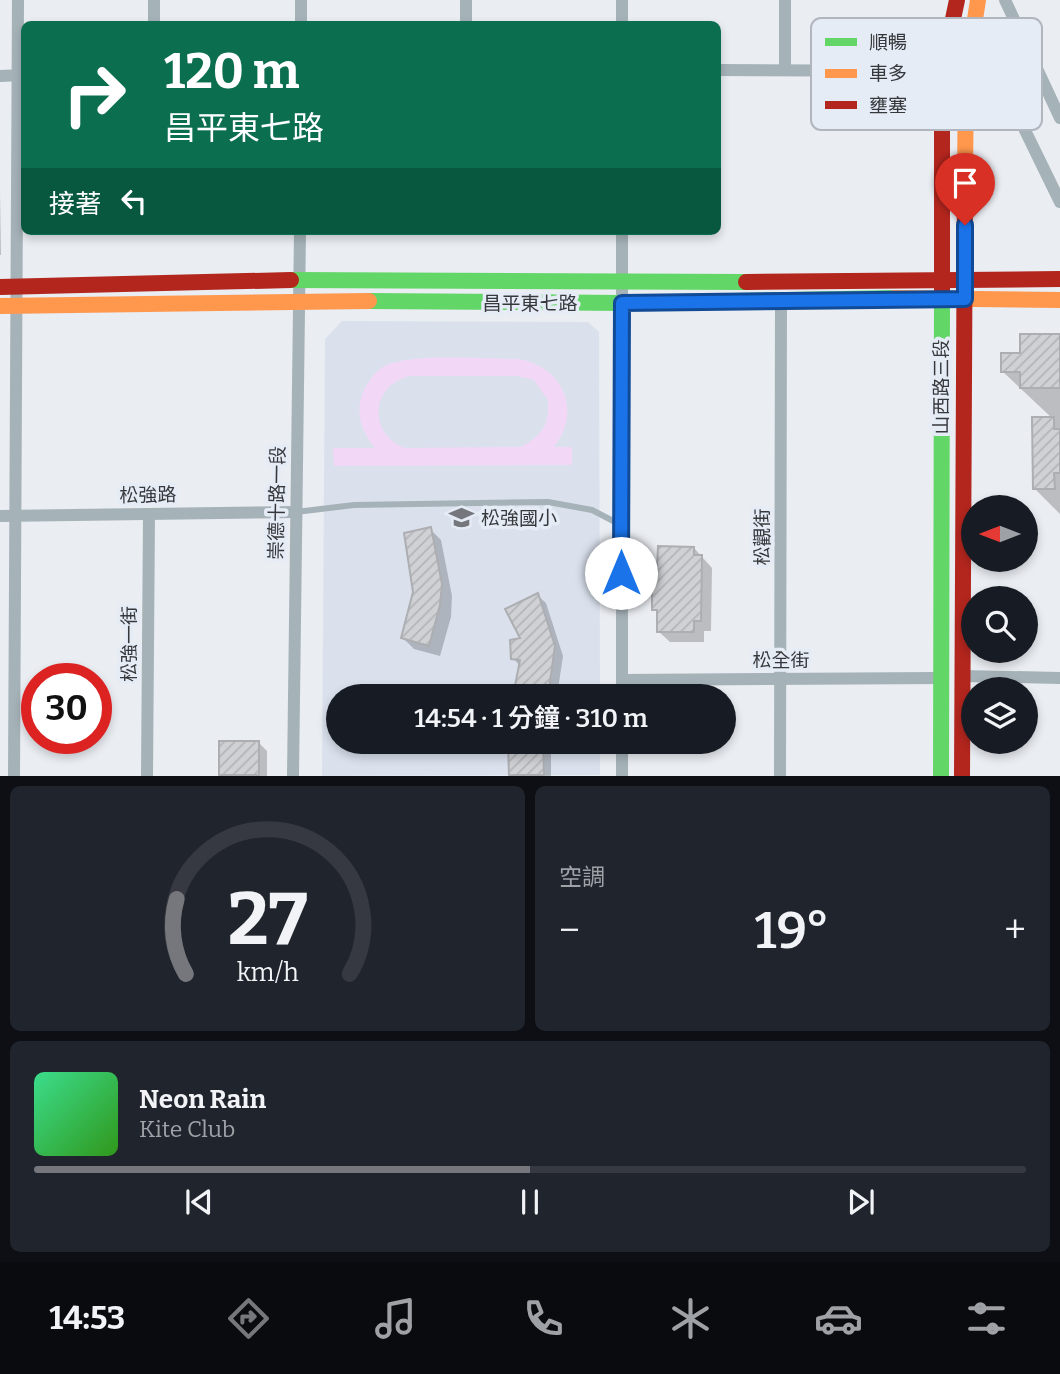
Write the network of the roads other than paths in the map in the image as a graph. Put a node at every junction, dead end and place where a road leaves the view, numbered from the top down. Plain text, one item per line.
1 (18, 0) edge
2 (155, 0) edge
3 (301, 0) edge
4 (466, 0) edge
5 (622, 0) edge
6 (785, 0) edge
7 (957, 0) edge
8 (978, 0) edge
9 (1005, 0) edge
10 (953, 18) edge
11 (975, 18) edge
12 (1013, 18) edge
13 (154, 21) edge
14 (301, 21) edge
15 (466, 21) edge
16 (622, 21) edge
17 (785, 69) junction
18 (811, 69) edge
19 (721, 71) edge
20 (21, 75) edge
21 (0, 76) edge
22 (1042, 79) edge
23 (1060, 118) edge
24 (942, 130) edge
25 (966, 130) edge
26 (1025, 130) edge
27 (1060, 202) edge
28 (300, 235) edge
29 (622, 235) edge
30 (965, 279) junction
31 (1060, 279) edge
32 (941, 280) junction
33 (300, 283) junction
34 (623, 283) junction
35 (0, 287) edge
36 (18, 287) junction
37 (941, 297) junction
38 (782, 299) junction
39 (965, 299) junction
40 (1060, 300) edge
41 (300, 302) junction
42 (622, 303) junction
43 (17, 305) junction
44 (0, 306) edge
45 (296, 512) junction
46 (149, 514) junction
47 (0, 516) edge
48 (16, 516) junction
49 (621, 525) junction
50 (962, 676) junction
51 (940, 678) junction
52 (1060, 678) edge
53 (781, 679) junction
54 (622, 680) junction
55 (622, 684) edge
56 (622, 754) edge
57 (14, 775) edge
58 (148, 775) edge
59 (293, 775) edge
60 (622, 775) edge
61 (780, 775) edge
62 (941, 775) edge
63 (962, 775) edge

1 - 20 street
2 - 13 street
3 - 14 street
4 - 15 street
5 - 16 street
6 - 17 street
7 - 10 street, 山西路三段
8 - 11 street, 山西路三段
9 - 12 street
17 - 18 street
17 - 19 street
20 - 21 street
20 - 36 street
22 - 23 street
24 - 32 street, 山西路三段
25 - 30 street, 山西路三段
26 - 27 street
28 - 33 street, 崇德十路一段
29 - 34 street
30 - 31 street, 昌平東七路
30 - 32 street, 昌平東七路
30 - 39 street, 山西路三段
32 - 34 street, 昌平東七路
32 - 37 street, 山西路三段
33 - 34 street, 昌平東七路
33 - 36 street, 昌平東七路
33 - 41 street, 崇德十路一段
34 - 42 street
35 - 36 street, 昌平東七路
36 - 43 street
37 - 38 street, 昌平東七路
37 - 39 street, 昌平東七路
37 - 51 street, 山西路三段
38 - 42 street, 昌平東七路
38 - 53 street, 松觀街
39 - 40 street, 昌平東七路
39 - 50 street, 山西路三段
41 - 42 street, 昌平東七路
41 - 43 street, 昌平東七路
41 - 45 street, 崇德十路一段
42 - 49 street
43 - 44 street, 昌平東七路
43 - 48 street
45 - 46 street, 松強路
45 - 49 lane
45 - 59 street, 崇德十路一段
46 - 48 street, 松強路
46 - 58 street, 松強一街
47 - 48 street, 松強路
48 - 57 street
49 - 54 street
50 - 52 street
50 - 63 street, 山西路三段
51 - 53 street, 松全街
51 - 62 street, 山西路三段
53 - 54 street, 松全街
53 - 61 street, 松觀街
54 - 55 street
56 - 60 street

